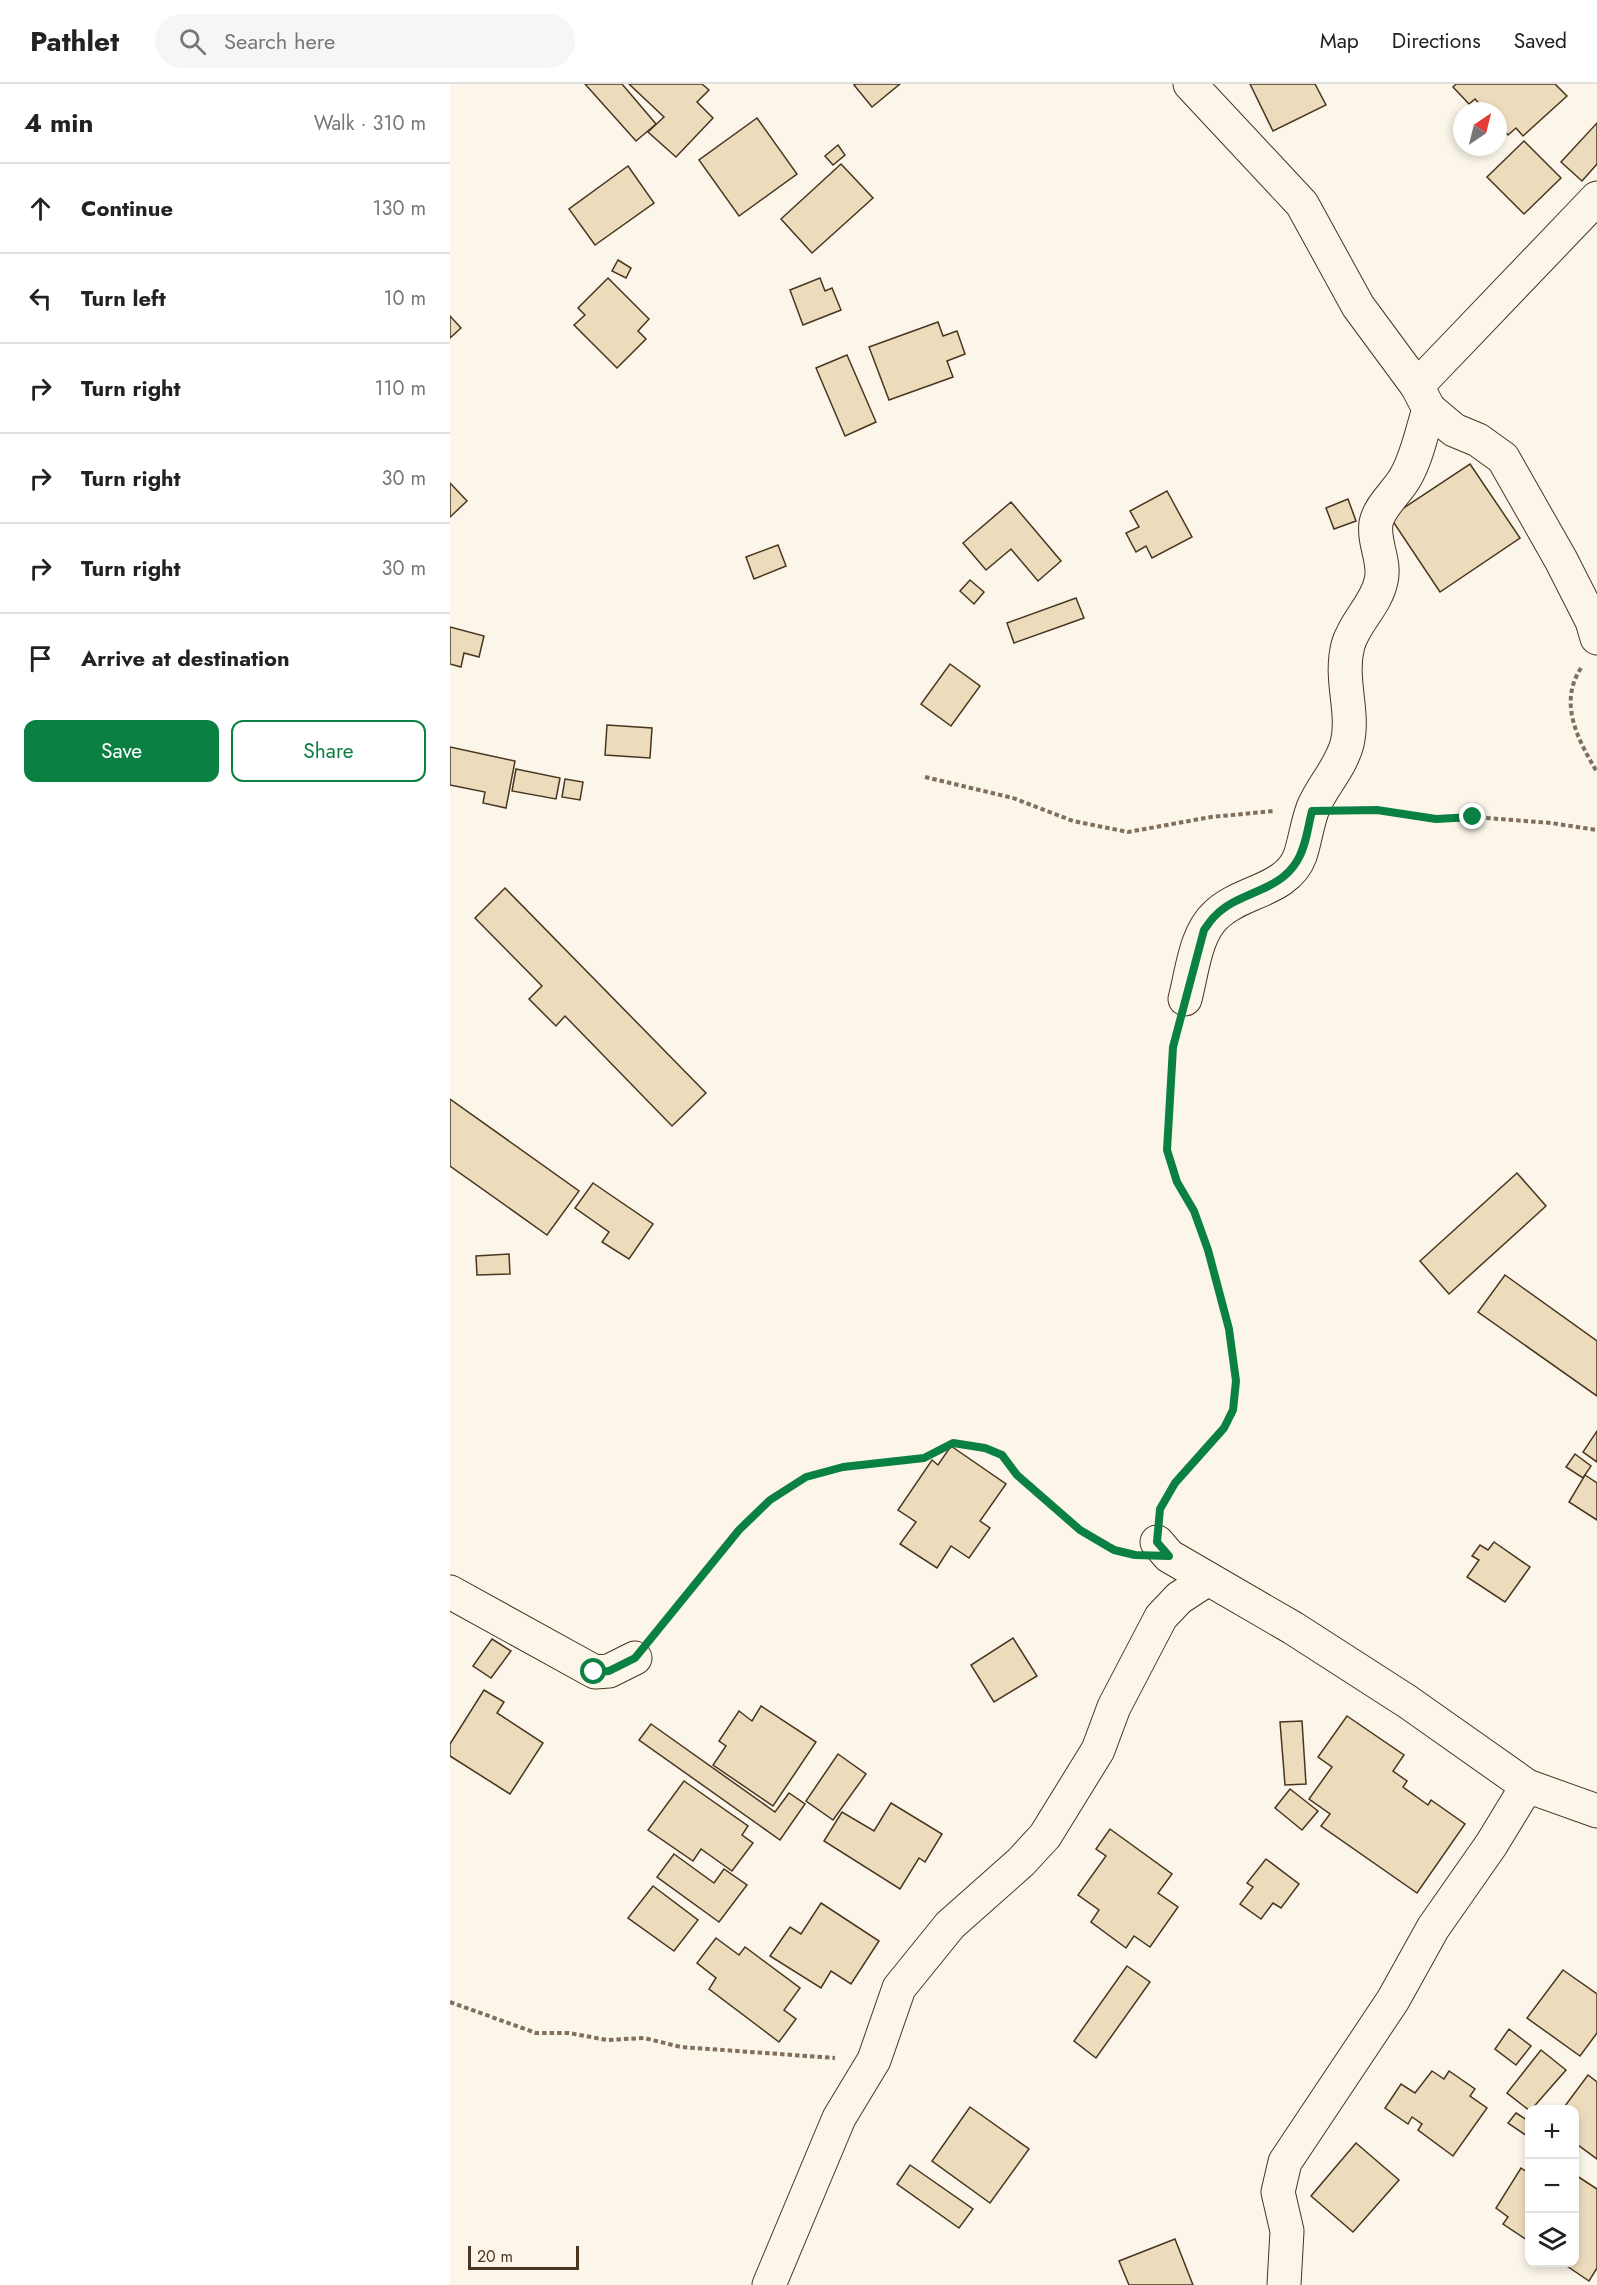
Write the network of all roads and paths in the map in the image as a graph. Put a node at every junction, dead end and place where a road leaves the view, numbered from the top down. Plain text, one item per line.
1 (1190, 84) edge
2 (1597, 198) edge
3 (1423, 398) junction
4 (1596, 644) edge
5 (1597, 772) edge
6 (925, 777) dead end
7 (1313, 809) junction
8 (1597, 830) edge
9 (1185, 999) joint
10 (1163, 1549) junction
11 (1208, 1579) junction
12 (450, 1592) edge
13 (635, 1658) joint
14 (1527, 1786) junction
15 (1597, 1810) edge
16 (450, 2002) edge
17 (874, 2060) junction
18 (769, 2285) edge
19 (1284, 2285) edge

1 - 3 street
2 - 3 street
3 - 4 street
3 - 7 street
4 - 5 path
6 - 7 path
7 - 8 path
7 - 9 street
9 - 10 path
10 - 11 street
10 - 13 path
11 - 14 street
11 - 17 street
12 - 13 street
14 - 15 street
14 - 19 street
16 - 17 path
17 - 18 street

